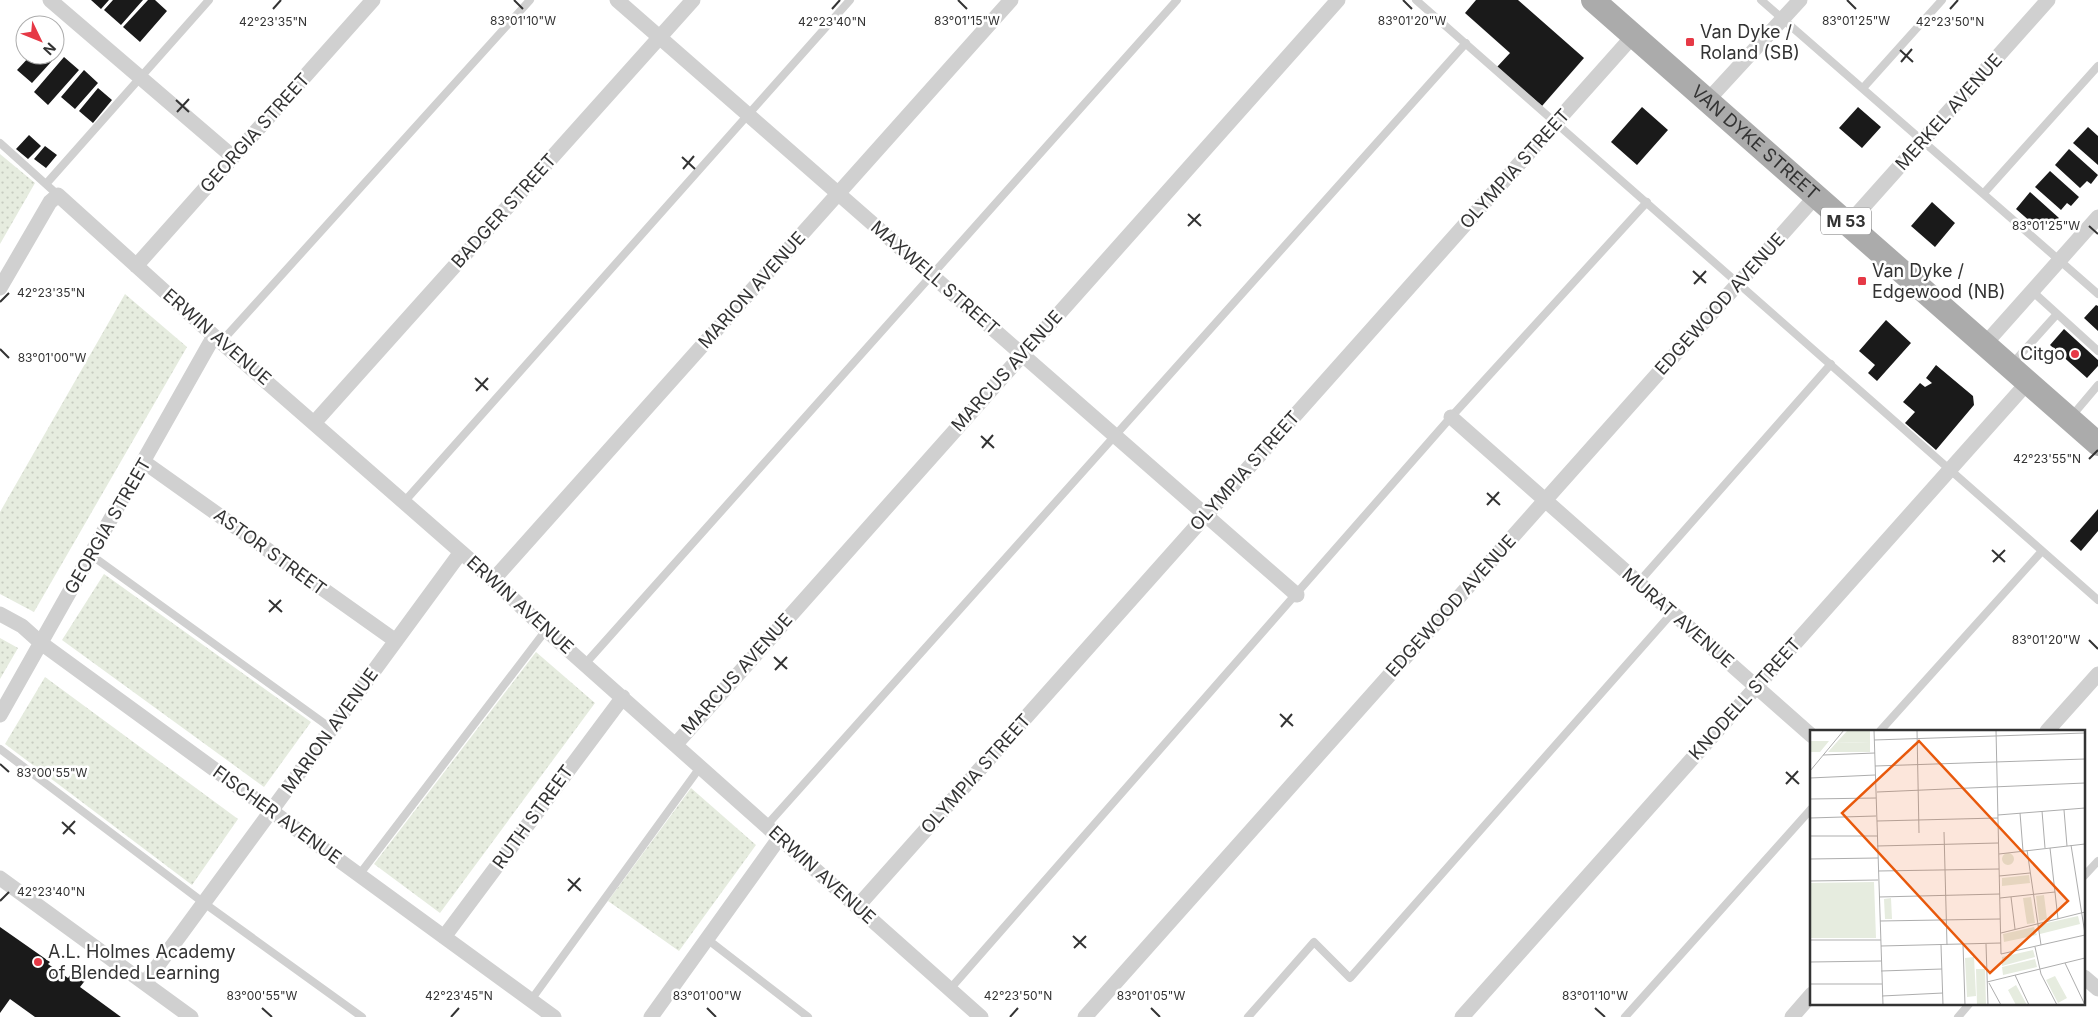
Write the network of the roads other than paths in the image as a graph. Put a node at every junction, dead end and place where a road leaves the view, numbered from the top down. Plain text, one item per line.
1 (50, 0) edge
2 (209, 0) edge
3 (373, 0) edge
4 (530, 0) edge
5 (618, 0) edge
6 (693, 0) edge
7 (850, 0) edge
8 (1011, 0) edge
9 (1177, 0) edge
10 (1338, 0) edge
11 (1416, 0) edge
12 (1592, 0) edge
13 (1761, 0) edge
14 (1800, 0) edge
15 (1942, 0) edge
16 (2048, 0) edge
17 (1783, 19) junction
18 (1634, 36) junction
19 (660, 37) junction
20 (1466, 44) junction
21 (2098, 66) edge
22 (139, 79) junction
23 (1863, 88) junction
24 (1708, 101) junction
25 (748, 114) junction
26 (1556, 122) junction
27 (1923, 140) junction
28 (0, 143) edge
29 (233, 157) junction
30 (46, 184) junction
31 (838, 193) junction
32 (1984, 193) junction
33 (58, 195) junction
34 (1816, 196) junction
35 (1648, 202) junction
36 (2098, 216) edge
37 (1849, 223) junction
38 (2059, 260) junction
39 (136, 266) junction
40 (932, 275) junction
41 (1739, 283) junction
42 (0, 288) edge
43 (2032, 292) junction
44 (2098, 294) edge
45 (2057, 314) junction
46 (218, 339) junction
47 (1985, 344) junction
48 (2098, 351) edge
49 (1022, 354) junction
50 (1830, 364) junction
51 (2010, 366) junction
52 (2028, 382) junction
53 (2098, 385) edge
54 (1452, 417) junction
55 (2070, 419) junction
56 (314, 423) junction
57 (1115, 436) junction
58 (2098, 444) edge
59 (144, 462) junction
60 (1950, 469) junction
61 (1545, 501) junction
62 (404, 502) junction
63 (1206, 515) junction
64 (2042, 550) junction
65 (461, 552) junction
66 (91, 555) junction
67 (493, 580) junction
68 (1638, 582) junction
69 (1297, 595) junction
70 (2098, 600) edge
71 (1672, 613) junction
72 (0, 614) edge
73 (546, 630) junction
74 (396, 641) junction
75 (41, 643) junction
76 (585, 664) junction
77 (2098, 674) edge
78 (1756, 687) junction
79 (623, 696) junction
80 (0, 715) edge
81 (332, 729) junction
82 (1881, 730) edge
83 (2048, 730) edge
84 (1810, 734) edge
85 (676, 744) junction
86 (0, 749) edge
87 (701, 766) junction
88 (1810, 810) edge
89 (272, 811) junction
90 (767, 825) junction
91 (780, 837) junction
92 (2098, 861) edge
93 (2086, 874) edge
94 (358, 875) junction
95 (0, 878) edge
96 (204, 903) junction
97 (857, 907) junction
98 (444, 937) junction
99 (707, 938) junction
100 (2086, 979) edge
101 (145, 984) junction
102 (950, 989) junction
103 (2098, 989) edge
104 (1810, 996) edge
105 (531, 1000) junction
106 (1969, 1004) edge
107 (191, 1017) edge
108 (362, 1017) edge
109 (554, 1017) edge
110 (651, 1017) edge
111 (808, 1017) edge
112 (981, 1017) edge
113 (1085, 1017) edge
114 (1248, 1017) edge
115 (1462, 1017) edge
116 (1625, 1017) edge
117 (1792, 1017) edge
118 (1958, 1017) edge

1 - 22 street
2 - 22 lane
3 - 29 street, GEORGIA STREET
4 - 46 lane
5 - 19 street, MAXWELL STREET
6 - 19 street, BADGER STREET
7 - 25 lane
8 - 31 street, MARION AVENUE
9 - 40 lane
10 - 49 street, MARCUS AVENUE
11 - 20 lane
12 - 18 main road, VAN DYKE STREET / M 53
13 - 17 lane
14 - 17 street
15 - 23 lane
16 - 27 street, MERKEL AVENUE
17 - 23 lane
17 - 24 street
18 - 24 main road, VAN DYKE STREET / M 53
18 - 26 street, OLYMPIA STREET
19 - 25 street, MAXWELL STREET
19 - 56 street, BADGER STREET
20 - 26 lane
20 - 57 lane
21 - 32 lane
22 - 29 street
22 - 30 lane
23 - 27 lane
24 - 34 main road, VAN DYKE STREET / M 53
25 - 31 street, MAXWELL STREET
25 - 62 lane
26 - 35 lane
26 - 63 street, OLYMPIA STREET
27 - 32 lane
27 - 37 street, MERKEL AVENUE
28 - 30 lane
29 - 39 street, GEORGIA STREET
30 - 33 lane
31 - 40 street, MAXWELL STREET
31 - 67 street, MARION AVENUE
32 - 38 lane
33 - 39 street, ERWIN AVENUE
33 - 42 street
34 - 37 main road, VAN DYKE STREET / M 53
34 - 41 street, EDGEWOOD AVENUE
35 - 41 lane
35 - 54 lane
36 - 38 street
37 - 47 main road, VAN DYKE STREET / M 53
38 - 43 street
38 - 44 lane
39 - 46 street, ERWIN AVENUE
40 - 49 street, MAXWELL STREET
40 - 76 lane
41 - 50 lane
41 - 61 street, EDGEWOOD AVENUE
43 - 45 lane
43 - 47 street
45 - 48 lane
45 - 51 lane
46 - 56 street, ERWIN AVENUE
46 - 59 street, GEORGIA STREET
47 - 51 main road, VAN DYKE STREET / M 53
49 - 57 street, MAXWELL STREET
49 - 85 street, MARCUS AVENUE
50 - 60 lane
50 - 68 lane
51 - 52 main road, VAN DYKE STREET / M 53
52 - 55 main road, VAN DYKE STREET / M 53
52 - 60 street, KNODELL STREET
53 - 55 lane
54 - 61 street, MURAT AVENUE
54 - 69 lane
55 - 58 main road, VAN DYKE STREET / M 53
56 - 62 street, ERWIN AVENUE
57 - 63 street, MAXWELL STREET
57 - 90 lane
59 - 66 street, GEORGIA STREET
59 - 74 street, ASTOR STREET
60 - 64 lane
60 - 78 street, KNODELL STREET
61 - 68 street, MURAT AVENUE
61 - 113 street, EDGEWOOD AVENUE
62 - 65 street, ERWIN AVENUE
63 - 69 street, MAXWELL STREET
63 - 97 street, OLYMPIA STREET
64 - 70 lane
64 - 82 lane
65 - 67 street, ERWIN AVENUE
65 - 74 street, MARION AVENUE
66 - 75 street, GEORGIA STREET
66 - 81 lane
67 - 73 street, ERWIN AVENUE
68 - 71 street, MURAT AVENUE
69 - 102 lane
71 - 78 street, MURAT AVENUE
71 - 114 lane
72 - 75 street, FISCHER AVENUE
73 - 76 street, ERWIN AVENUE
73 - 94 lane
74 - 81 street, MARION AVENUE
75 - 80 street, GEORGIA STREET
75 - 89 street, FISCHER AVENUE
76 - 79 street, ERWIN AVENUE
77 - 83 street
78 - 84 street, MURAT AVENUE
78 - 115 street, KNODELL STREET
79 - 85 street, ERWIN AVENUE
79 - 98 street, RUTH STREET
81 - 89 street, MARION AVENUE
85 - 87 street, ERWIN AVENUE
86 - 96 lane
87 - 90 street, ERWIN AVENUE
87 - 105 lane
88 - 116 lane
89 - 94 street, FISCHER AVENUE
89 - 96 street, MARION AVENUE
90 - 91 street, ERWIN AVENUE
91 - 97 street, ERWIN AVENUE
91 - 99 street
92 - 93 lane
94 - 98 street, FISCHER AVENUE
95 - 101 street
96 - 101 street, MARION AVENUE
96 - 108 lane
97 - 102 street, ERWIN AVENUE
98 - 105 street, FISCHER AVENUE
99 - 110 street
99 - 111 lane
100 - 103 street
101 - 107 street
102 - 112 street, ERWIN AVENUE
104 - 117 street
105 - 109 street, FISCHER AVENUE
106 - 118 lane

